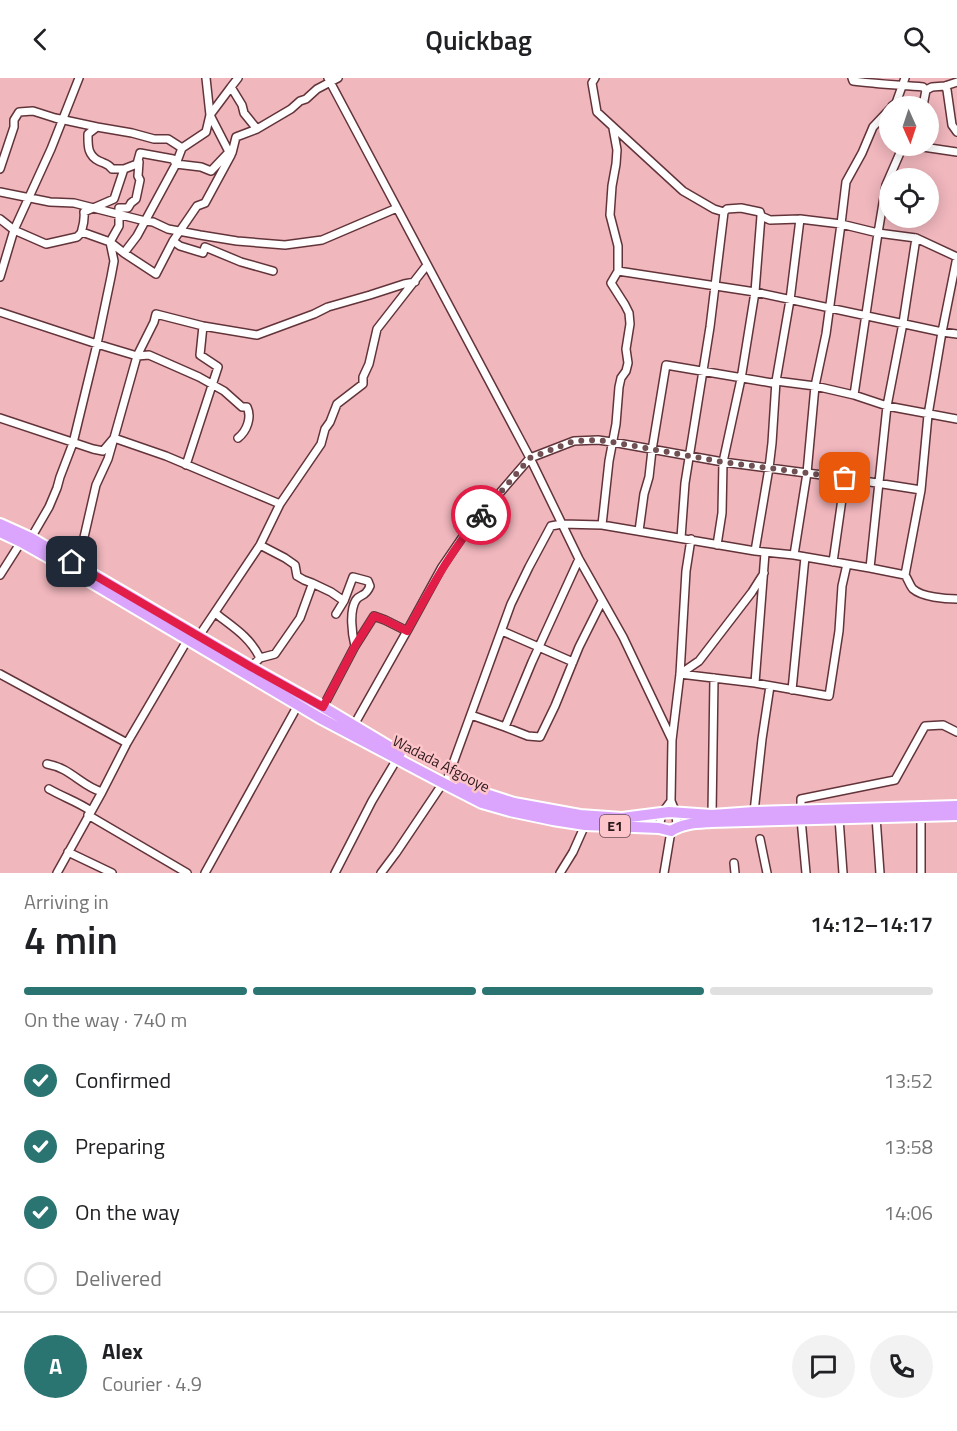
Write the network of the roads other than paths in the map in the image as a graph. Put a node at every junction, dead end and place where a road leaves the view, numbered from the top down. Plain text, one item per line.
1 (79, 78) edge
2 (206, 78) edge
3 (238, 78) edge
4 (338, 78) edge
5 (595, 78) edge
6 (852, 78) edge
7 (905, 78) edge
8 (329, 80) edge
9 (887, 81) edge
10 (957, 82) edge
11 (902, 86) junction
12 (945, 86) junction
13 (231, 87) junction
14 (926, 90) junction
15 (898, 96) edge
16 (925, 96) edge
17 (210, 115) junction
18 (63, 120) junction
19 (879, 121) edge
20 (97, 127) junction
21 (613, 128) junction
22 (257, 129) junction
23 (957, 132) edge
24 (182, 148) junction
25 (939, 149) edge
26 (231, 152) junction
27 (957, 152) edge
28 (140, 153) junction
29 (899, 156) edge
30 (177, 164) junction
31 (0, 169) edge
32 (124, 170) junction
33 (0, 192) edge
34 (30, 197) junction
35 (94, 208) junction
36 (398, 208) junction
37 (724, 212) junction
38 (119, 215) junction
39 (761, 216) junction
40 (0, 219) edge
41 (800, 219) junction
42 (145, 221) junction
43 (841, 224) junction
44 (14, 230) junction
45 (181, 230) junction
46 (82, 232) junction
47 (878, 234) junction
48 (916, 238) junction
49 (173, 241) junction
50 (110, 242) junction
51 (124, 253) junction
52 (428, 265) junction
53 (273, 271) dead end
54 (618, 271) junction
55 (0, 277) edge
56 (415, 282) junction
57 (715, 286) junction
58 (755, 292) junction
59 (790, 300) junction
60 (829, 308) junction
61 (0, 312) edge
62 (867, 316) junction
63 (903, 323) junction
64 (204, 326) junction
65 (942, 332) junction
66 (957, 334) edge
67 (97, 344) junction
68 (137, 356) junction
69 (702, 370) junction
70 (741, 379) junction
71 (776, 381) junction
72 (212, 384) junction
73 (815, 386) junction
74 (854, 396) junction
75 (887, 406) junction
76 (928, 415) junction
77 (0, 418) edge
78 (957, 419) edge
79 (114, 438) junction
80 (238, 438) dead end
81 (612, 442) junction
82 (73, 443) junction
83 (652, 450) junction
84 (689, 456) junction
85 (530, 458) junction
86 (723, 462) junction
87 (186, 465) junction
88 (769, 468) junction
89 (807, 473) junction
90 (845, 478) junction
91 (880, 483) junction
92 (921, 490) junction
93 (280, 504) junction
94 (0, 524) edge
95 (562, 524) junction
96 (602, 525) junction
97 (639, 531) junction
98 (0, 532) edge
99 (681, 538) junction
100 (691, 539) junction
101 (26, 540) junction
102 (260, 545) junction
103 (717, 545) junction
104 (755, 552) junction
105 (765, 553) junction
106 (794, 555) junction
107 (805, 557) junction
108 (579, 559) junction
109 (72, 562) junction
110 (832, 562) junction
111 (847, 564) junction
112 (870, 568) junction
113 (764, 573) junction
114 (0, 575) edge
115 (905, 575) junction
116 (312, 583) junction
117 (957, 599) edge
118 (602, 601) junction
119 (344, 602) junction
120 (215, 613) junction
121 (336, 614) dead end
122 (407, 631) junction
123 (502, 631) junction
124 (193, 638) junction
125 (355, 646) junction
126 (539, 647) junction
127 (260, 658) junction
128 (573, 662) junction
129 (251, 667) junction
130 (0, 674) edge
131 (680, 675) junction
132 (714, 678) junction
133 (755, 683) junction
134 (770, 686) junction
135 (792, 690) junction
136 (298, 705) junction
137 (323, 707) junction
138 (471, 715) junction
139 (354, 726) junction
140 (505, 727) junction
141 (957, 732) edge
142 (672, 740) junction
143 (127, 743) junction
144 (397, 759) junction
145 (47, 764) dead end
146 (445, 782) junction
147 (49, 789) dead end
148 (102, 792) junction
149 (671, 801) junction
150 (957, 806) edge
151 (754, 812) junction
152 (90, 813) junction
153 (662, 813) junction
154 (676, 813) junction
155 (712, 815) junction
156 (801, 815) junction
157 (957, 815) edge
158 (876, 817) junction
159 (921, 817) junction
160 (839, 818) junction
161 (585, 825) junction
162 (659, 828) junction
163 (674, 829) junction
164 (760, 838) dead end
165 (68, 852) junction
166 (734, 862) dead end
167 (57, 873) edge
168 (112, 873) edge
169 (187, 873) edge
170 (206, 873) edge
171 (335, 873) edge
172 (381, 873) edge
173 (560, 873) edge
174 (664, 873) edge
175 (735, 873) edge
176 (767, 873) edge
177 (806, 873) edge
178 (843, 873) edge
179 (880, 873) edge
180 (921, 873) edge

1 - 18 street
2 - 17 street
3 - 13 street
4 - 8 street
5 - 21 street
6 - 9 street
7 - 11 street
8 - 22 street
8 - 36 street
9 - 11 street
10 - 12 street
11 - 14 street
11 - 15 street
12 - 14 street
12 - 23 street
13 - 17 street
13 - 22 street
14 - 16 street
17 - 24 street
17 - 26 street
18 - 20 street
18 - 31 street
18 - 34 street
19 - 43 street
20 - 24 street
20 - 32 street
21 - 37 street
21 - 54 street
22 - 26 street
24 - 30 street
25 - 27 street
26 - 30 street
26 - 45 street
28 - 30 street
28 - 32 street
28 - 38 street
29 - 47 street
30 - 42 street
32 - 35 street
33 - 34 street
34 - 35 street
34 - 44 street
35 - 38 street
35 - 46 street
36 - 45 street
36 - 52 street
37 - 39 street
37 - 57 street
38 - 42 street
38 - 50 street
39 - 41 street
39 - 58 street
40 - 44 street
41 - 43 street
41 - 59 street
42 - 45 street
42 - 51 street
43 - 47 street
43 - 60 street
44 - 46 street
44 - 55 street
45 - 49 street
46 - 50 street
47 - 48 street
47 - 62 street
48 - 63 street
48 - 65 street
49 - 51 street
49 - 53 street
50 - 51 street
50 - 67 street
52 - 56 street
52 - 85 street
54 - 57 street
54 - 81 street
56 - 64 street
56 - 93 street
57 - 58 street
57 - 69 street
58 - 59 street
58 - 70 street
59 - 60 street
59 - 71 street
60 - 62 street
60 - 73 street
61 - 67 street
62 - 63 street
62 - 74 street
63 - 65 street
63 - 75 street
64 - 68 street
64 - 72 street
65 - 66 street
65 - 76 street
67 - 68 street
67 - 82 street
68 - 72 street
68 - 79 street
69 - 70 street
69 - 83 street
69 - 84 street
70 - 71 street
70 - 86 street
71 - 73 street
71 - 88 street
72 - 80 street
72 - 87 street
73 - 74 street
73 - 89 street
74 - 75 street
75 - 76 street
75 - 91 street
76 - 78 street
76 - 92 street
77 - 82 street
79 - 82 street
79 - 87 street
79 - 109 street
81 - 83 street
81 - 85 street
81 - 96 street
82 - 101 street
83 - 84 street
83 - 97 street
84 - 86 street
84 - 99 street
85 - 95 street
85 - 122 street
86 - 88 street
86 - 103 street
87 - 93 street
88 - 89 street
88 - 104 street
89 - 90 street
89 - 106 street
90 - 91 street
90 - 110 street
91 - 92 street
91 - 112 street
92 - 115 street
93 - 102 street
94 - 101 highway, Wadada Afgooye / E1
95 - 96 street
95 - 108 street
95 - 123 street
96 - 97 street
97 - 99 street
98 - 101 highway, Wadada Afgooye / E1
99 - 100 street
100 - 103 street
100 - 131 street
101 - 109 highway, Wadada Afgooye / E1
101 - 114 street
101 - 124 highway, Wadada Afgooye / E1
102 - 116 street
102 - 120 street
103 - 104 street
104 - 105 street
105 - 106 street
105 - 113 street
106 - 107 street
107 - 110 street
107 - 135 street
108 - 118 street
108 - 126 street
109 - 124 highway, Wadada Afgooye / E1
110 - 111 street
111 - 112 street
111 - 135 street
112 - 115 street
113 - 131 street
113 - 133 street
115 - 117 street
116 - 119 street
116 - 127 street
118 - 128 street
118 - 142 street
119 - 121 street
119 - 125 street
120 - 124 street
120 - 127 street
122 - 125 street
122 - 139 street
123 - 126 street
123 - 138 street
124 - 129 highway, Wadada Afgooye / E1
124 - 136 highway, Wadada Afgooye / E1
124 - 143 street
125 - 137 street
126 - 128 street
126 - 140 street
127 - 129 street
128 - 140 street
129 - 137 highway, Wadada Afgooye / E1
130 - 143 street
131 - 132 street
131 - 142 street
132 - 133 street
132 - 155 street
133 - 134 street
134 - 135 street
134 - 151 street
136 - 144 highway, Wadada Afgooye / E1
136 - 170 street
137 - 139 highway, Wadada Afgooye / E1
138 - 140 street
138 - 146 street
139 - 146 highway, Wadada Afgooye / E1
141 - 156 street
142 - 149 street
143 - 148 street
144 - 146 highway, Wadada Afgooye / E1
144 - 171 street
145 - 148 street
146 - 153 highway, Wadada Afgooye / E1
146 - 161 highway, Wadada Afgooye / E1
146 - 172 street
147 - 152 street
148 - 152 street
149 - 153 street
149 - 154 street
150 - 156 highway, Wadada Afgooye / E1
151 - 155 highway, Wadada Afgooye / E1
151 - 156 highway, Wadada Afgooye / E1
152 - 165 street
152 - 169 street
153 - 154 highway, Wadada Afgooye / E1
153 - 162 street
154 - 155 highway, Wadada Afgooye / E1
154 - 163 street
156 - 160 highway, Wadada Afgooye / E1
156 - 163 highway, Wadada Afgooye / E1
156 - 177 street
157 - 159 highway, Wadada Afgooye / E1
158 - 159 highway, Wadada Afgooye / E1
158 - 160 highway, Wadada Afgooye / E1
158 - 179 street
159 - 180 street
160 - 178 street
161 - 162 highway, Wadada Afgooye / E1
161 - 173 street
162 - 163 highway, Wadada Afgooye / E1
163 - 174 street
164 - 176 street
165 - 167 street
165 - 168 street
166 - 175 street

